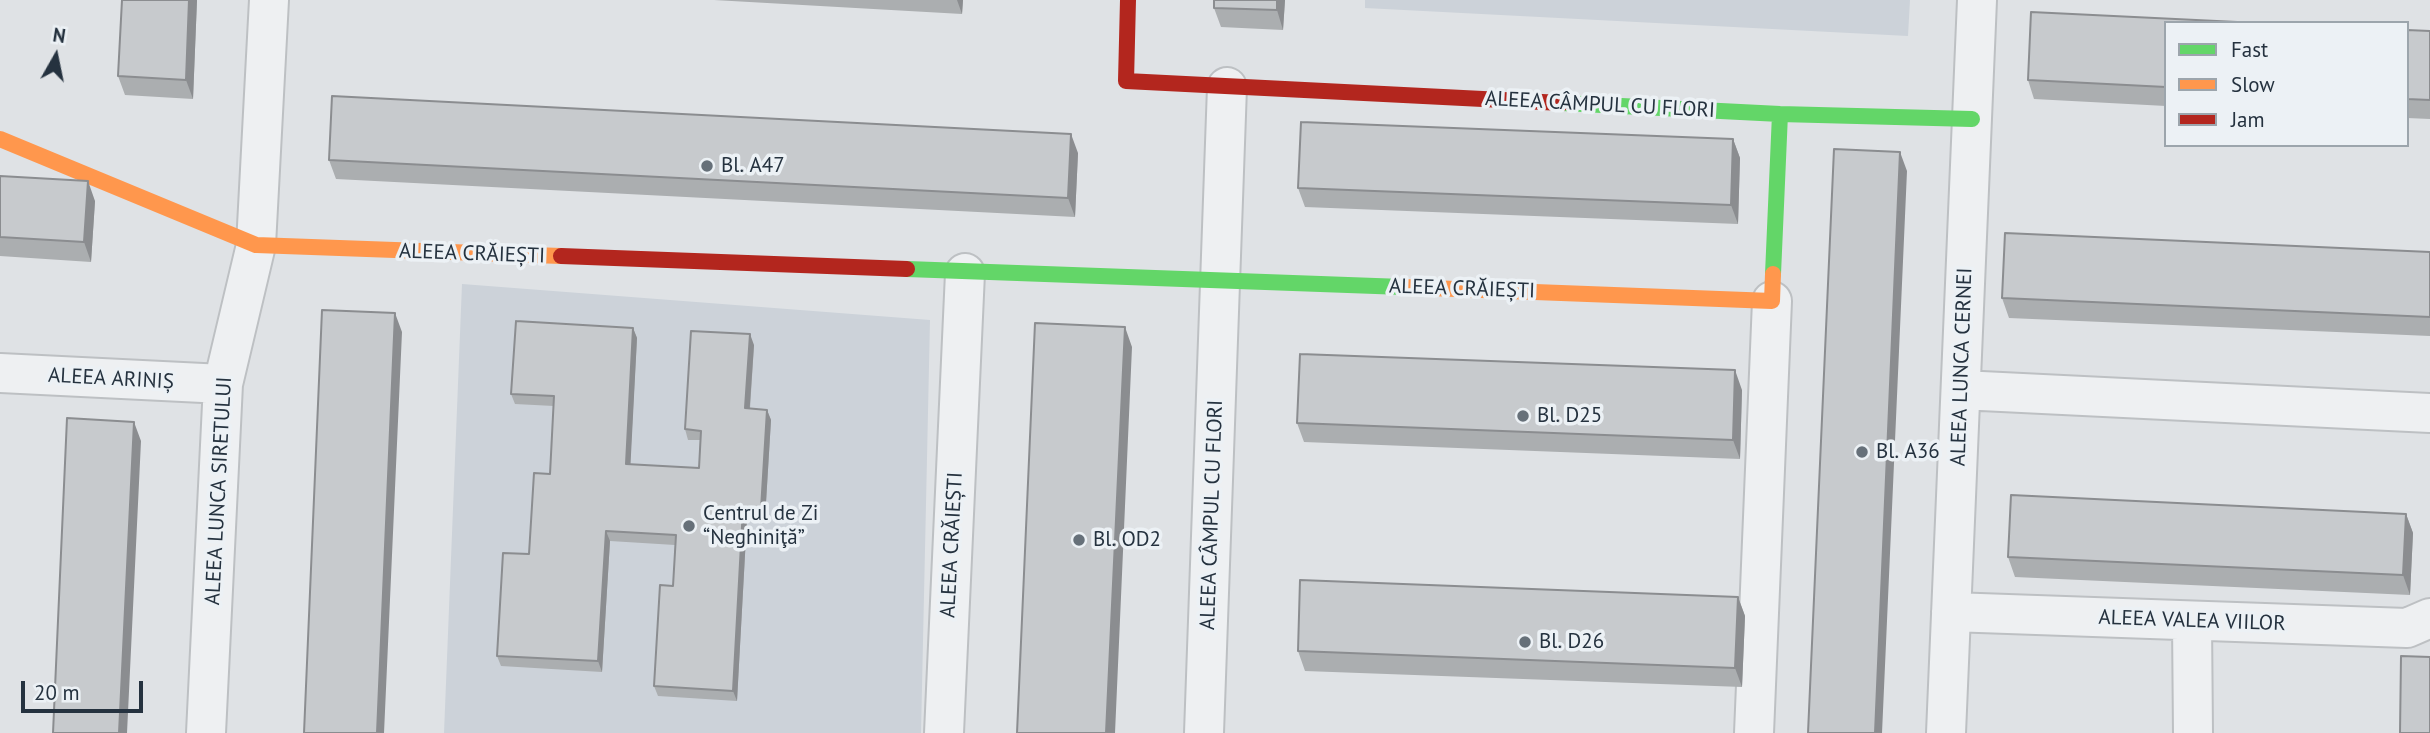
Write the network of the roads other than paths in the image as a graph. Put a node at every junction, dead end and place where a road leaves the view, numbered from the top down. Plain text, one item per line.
1 (269, 0) edge
2 (1128, 0) edge
3 (1977, 0) edge
4 (1227, 87) junction
5 (1780, 114) junction
6 (1972, 120) junction
7 (0, 139) edge
8 (256, 245) junction
9 (965, 273) junction
10 (1220, 280) junction
11 (1772, 301) junction
12 (0, 373) edge
13 (222, 384) junction
14 (1961, 390) junction
15 (2430, 413) edge
16 (1951, 612) junction
17 (2430, 618) edge
18 (2192, 622) junction
19 (206, 733) edge
20 (944, 733) edge
21 (1204, 733) edge
22 (1754, 733) edge
23 (1946, 733) edge
24 (2193, 733) edge

1 - 8 street, ALEEA LUNCA SIRETULUI
2 - 4 street, ALEEA CÂMPUL CU FLORI
3 - 6 street, ALEEA LUNCA CERNEI
4 - 5 street, ALEEA CÂMPUL CU FLORI
4 - 10 street, ALEEA CÂMPUL CU FLORI
5 - 6 street, ALEEA CÂMPUL CU FLORI
5 - 11 street
6 - 14 street, ALEEA LUNCA CERNEI
7 - 8 street, ALEEA CRĂIEȘTI
8 - 9 street, ALEEA CRĂIEȘTI
8 - 13 street, ALEEA LUNCA SIRETULUI
9 - 10 street, ALEEA CRĂIEȘTI
9 - 20 street, ALEEA CRĂIEȘTI
10 - 11 street, ALEEA CRĂIEȘTI
10 - 21 street, ALEEA CÂMPUL CU FLORI
11 - 22 street
12 - 13 street, ALEEA ARINIȘ
13 - 19 street, ALEEA LUNCA SIRETULUI
14 - 15 street
14 - 16 street, ALEEA LUNCA CERNEI
16 - 18 street, ALEEA VALEA VIILOR
16 - 23 street, ALEEA LUNCA CERNEI
17 - 18 street, ALEEA VALEA VIILOR
18 - 24 street

